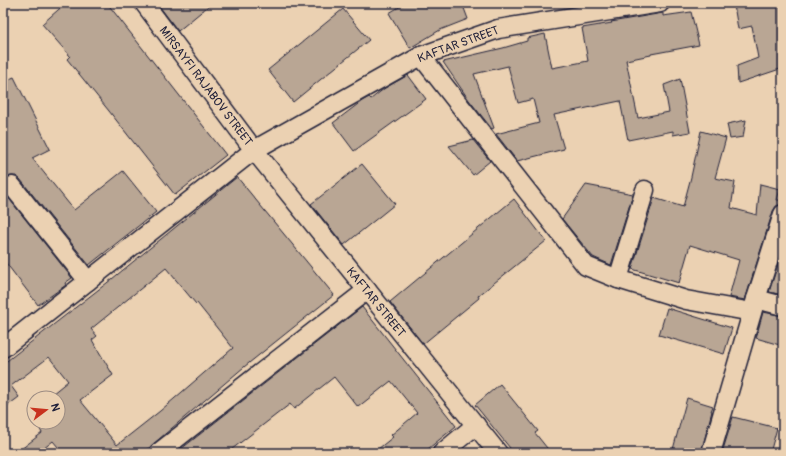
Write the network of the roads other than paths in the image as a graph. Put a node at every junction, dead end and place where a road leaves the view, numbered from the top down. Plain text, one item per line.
1 (144, 3) edge
2 (660, 3) edge
3 (421, 56) junction
4 (254, 150) junction
5 (12, 186) dead end
6 (644, 190) dead end
7 (783, 214) edge
8 (618, 279) junction
9 (88, 281) junction
10 (367, 290) junction
11 (754, 305) junction
12 (783, 306) edge
13 (3, 348) edge
14 (476, 425) junction
15 (158, 453) edge
16 (442, 453) edge
17 (498, 453) edge
18 (711, 453) edge

1 - 4 street, MIRSAYFI RAJABOV STREET
2 - 3 street, KAFTAR STREET
3 - 4 street, KAFTAR STREET
3 - 8 street
4 - 9 street, KAFTAR STREET
4 - 10 street, KAFTAR STREET
5 - 9 street
6 - 8 street
7 - 11 street
8 - 11 street
9 - 13 street, KAFTAR STREET
10 - 14 street, KAFTAR STREET
10 - 15 street
11 - 12 street
11 - 18 street
14 - 16 street
14 - 17 street, KAFTAR STREET

